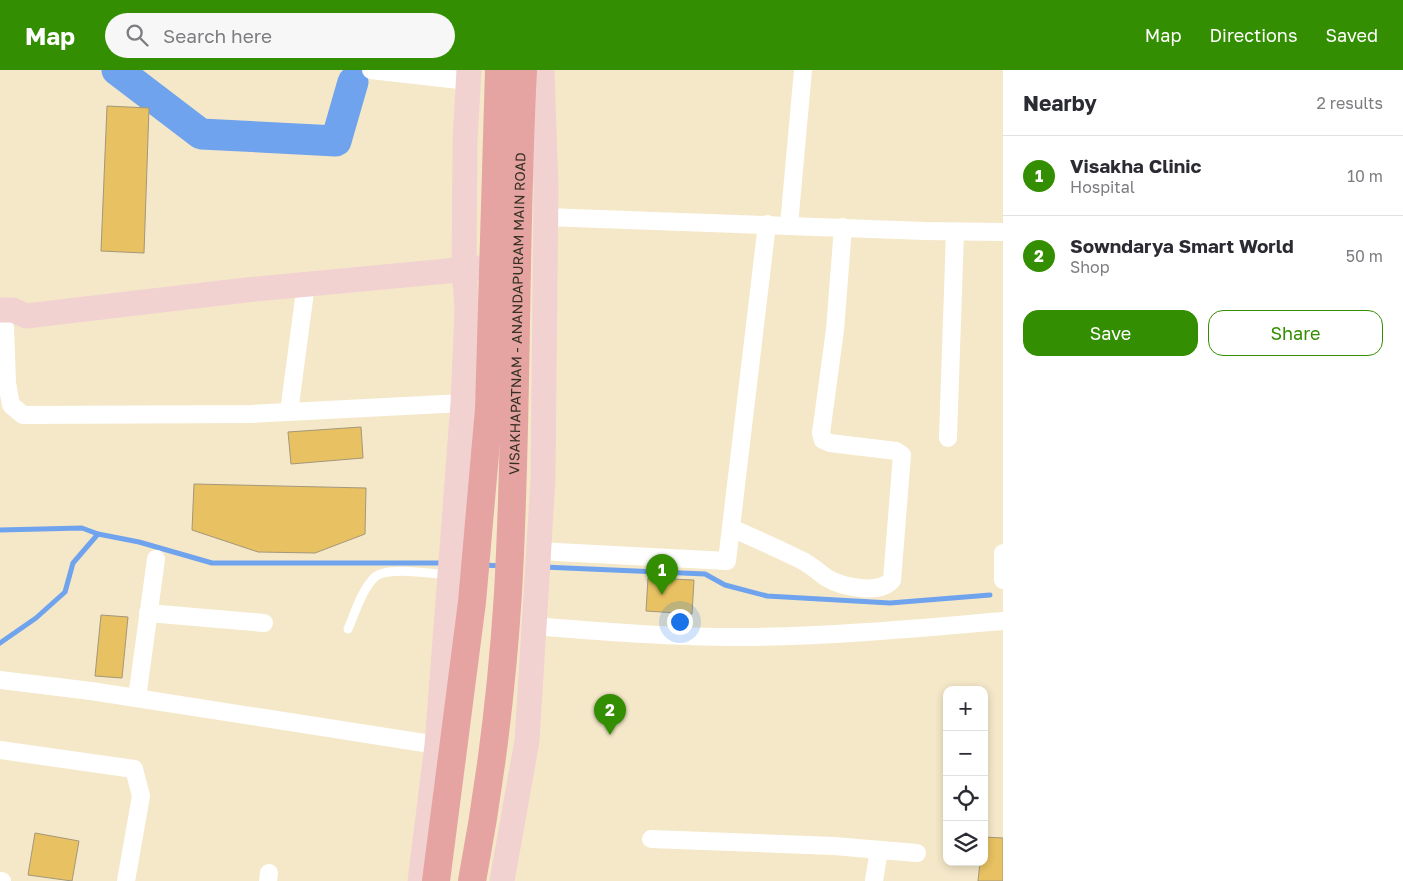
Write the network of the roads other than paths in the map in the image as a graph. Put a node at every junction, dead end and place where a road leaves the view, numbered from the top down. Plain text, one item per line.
1 (371, 70) edge
2 (499, 70) edge
3 (523, 70) edge
4 (542, 70) edge
5 (803, 70) edge
6 (468, 75) edge
7 (546, 217) junction
8 (767, 224) junction
9 (788, 225) junction
10 (844, 227) junction
11 (955, 232) junction
12 (1003, 232) edge
13 (544, 265) junction
14 (464, 269) junction
15 (306, 284) junction
16 (8, 320) edge
17 (463, 403) junction
18 (289, 412) junction
19 (948, 438) dead end
20 (731, 528) junction
21 (1003, 553) edge
22 (156, 559) dead end
23 (538, 562) junction
24 (467, 568) junction
25 (1003, 580) edge
26 (148, 613) junction
27 (1003, 621) edge
28 (264, 623) dead end
29 (534, 626) junction
30 (348, 630) dead end
31 (0, 680) edge
32 (137, 698) junction
33 (438, 744) junction
34 (0, 750) edge
35 (651, 839) dead end
36 (879, 850) junction
37 (917, 853) dead end
38 (474, 871) edge
39 (126, 881) edge
40 (420, 881) edge
41 (436, 881) edge
42 (502, 881) edge
43 (874, 881) edge

1 - 6 street
2 - 24 main road, VISAKHAPATNAM - ANANDAPURAM MAIN ROAD
3 - 38 main road, VISAKHAPATNAM - ANANDAPURAM MAIN ROAD
4 - 7 street
5 - 9 street
6 - 14 street
7 - 8 street
7 - 13 street
8 - 9 street
8 - 20 street
9 - 10 street
10 - 11 street
10 - 20 street
11 - 12 street
11 - 19 street
13 - 14 street
13 - 23 street
14 - 15 street
14 - 17 street
15 - 16 street
15 - 18 street
16 - 18 street
17 - 18 street
17 - 24 street
20 - 23 street
21 - 25 street
22 - 26 street
23 - 29 street
24 - 30 lane
24 - 33 street
24 - 41 main road, VISAKHAPATNAM - ANANDAPURAM MAIN ROAD
26 - 28 street
26 - 32 street
27 - 29 street
29 - 42 street
31 - 32 street
32 - 33 street
33 - 40 street
34 - 39 street
35 - 36 street
36 - 37 street
36 - 43 street

